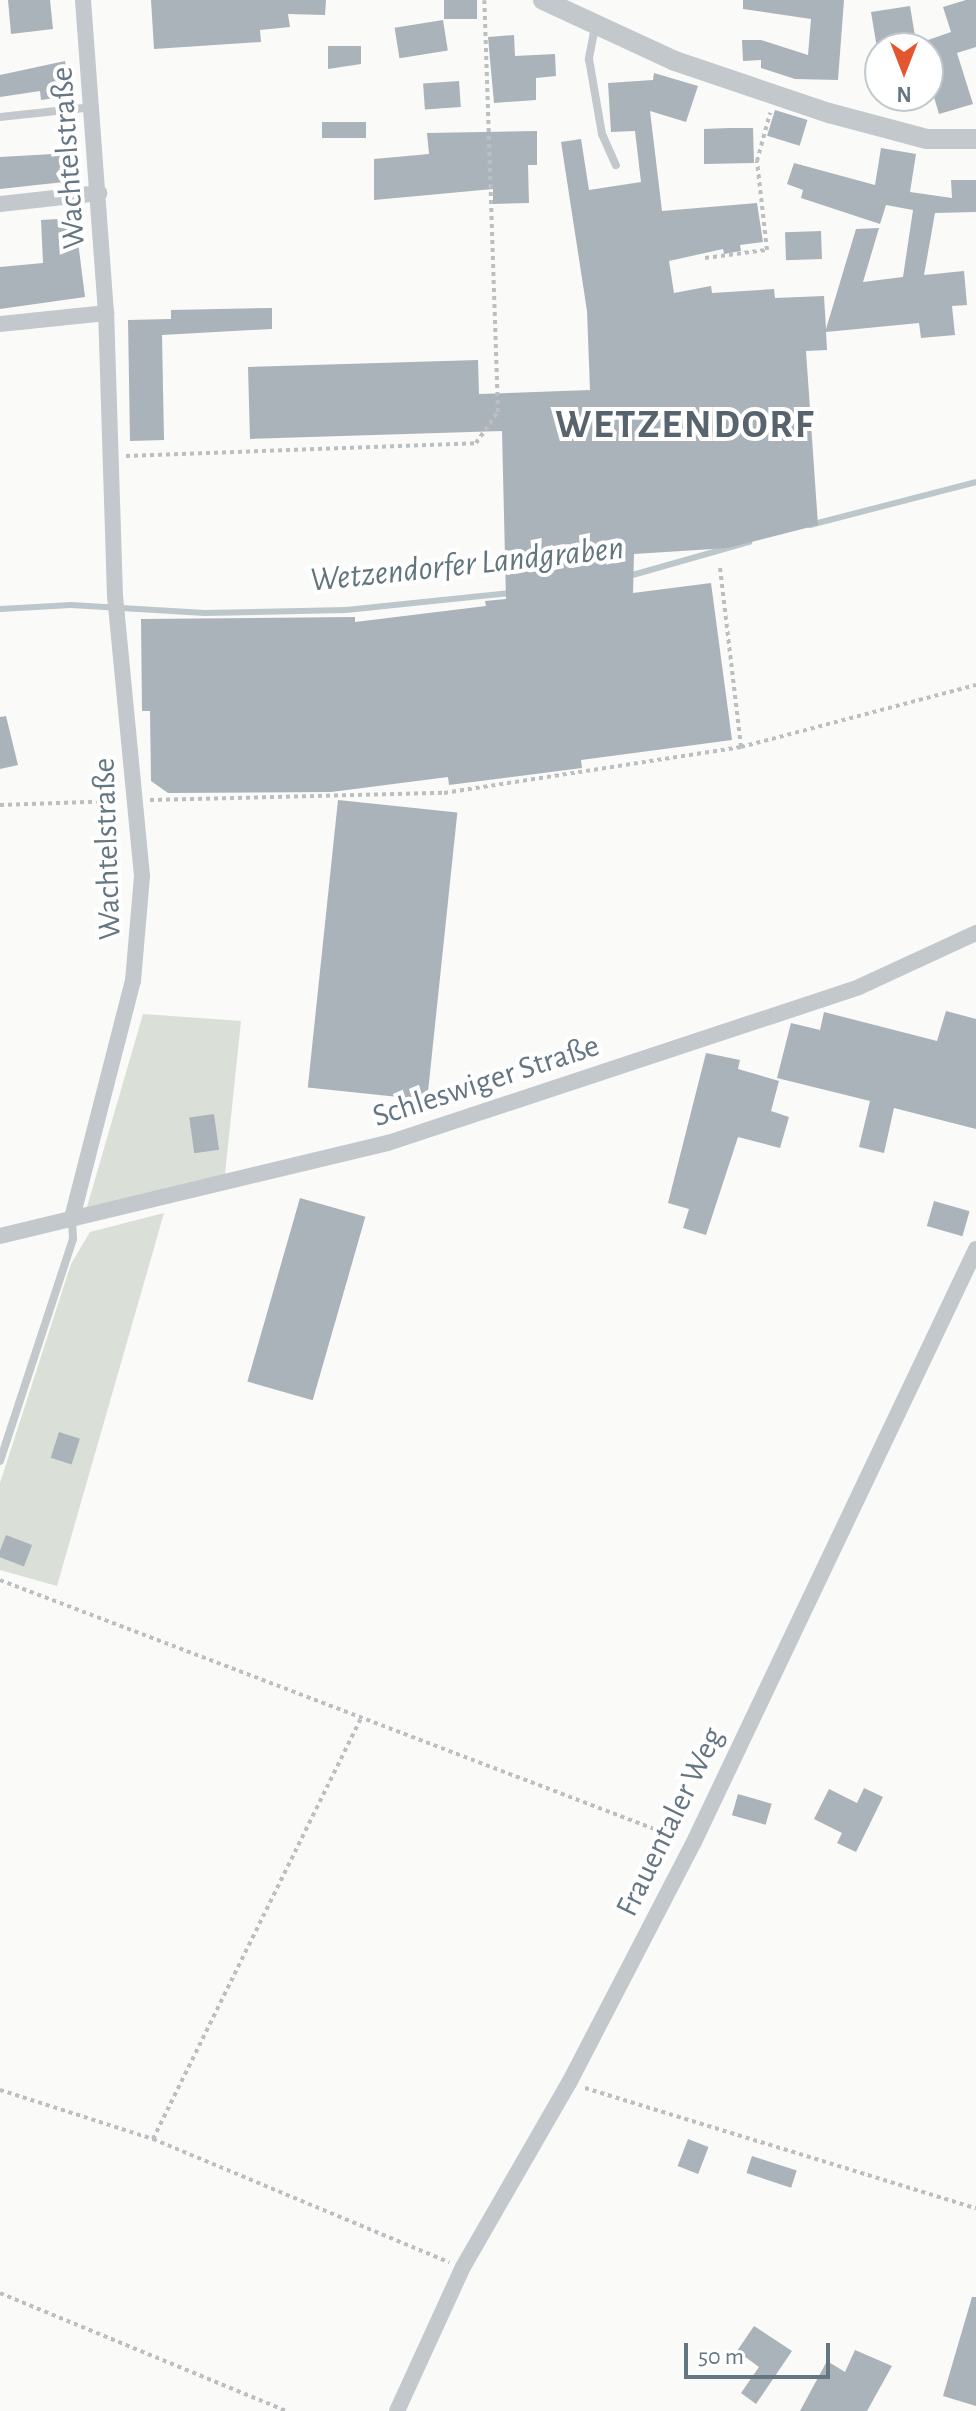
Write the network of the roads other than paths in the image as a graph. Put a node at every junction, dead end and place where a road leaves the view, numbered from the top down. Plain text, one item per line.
1 (83, 0) edge
2 (543, 0) edge
3 (595, 27) junction
4 (94, 107) junction
5 (0, 117) edge
6 (976, 139) edge
7 (616, 165) dead end
8 (99, 193) junction
9 (0, 204) edge
10 (106, 313) junction
11 (0, 324) edge
12 (976, 933) edge
13 (72, 1218) junction
14 (0, 1236) edge
15 (976, 1249) edge
16 (0, 1461) edge
17 (397, 2411) edge

1 - 4 street, Wachtelstraße
2 - 3 street
3 - 6 street
3 - 7 lane
4 - 5 lane
4 - 8 street, Wachtelstraße
8 - 9 street
8 - 10 street, Wachtelstraße
10 - 11 street
10 - 13 street, Wachtelstraße
12 - 13 street, Schleswiger Straße
13 - 14 street, Schleswiger Straße
13 - 16 lane, Wachtelstraße
15 - 17 street, Frauentaler Weg

